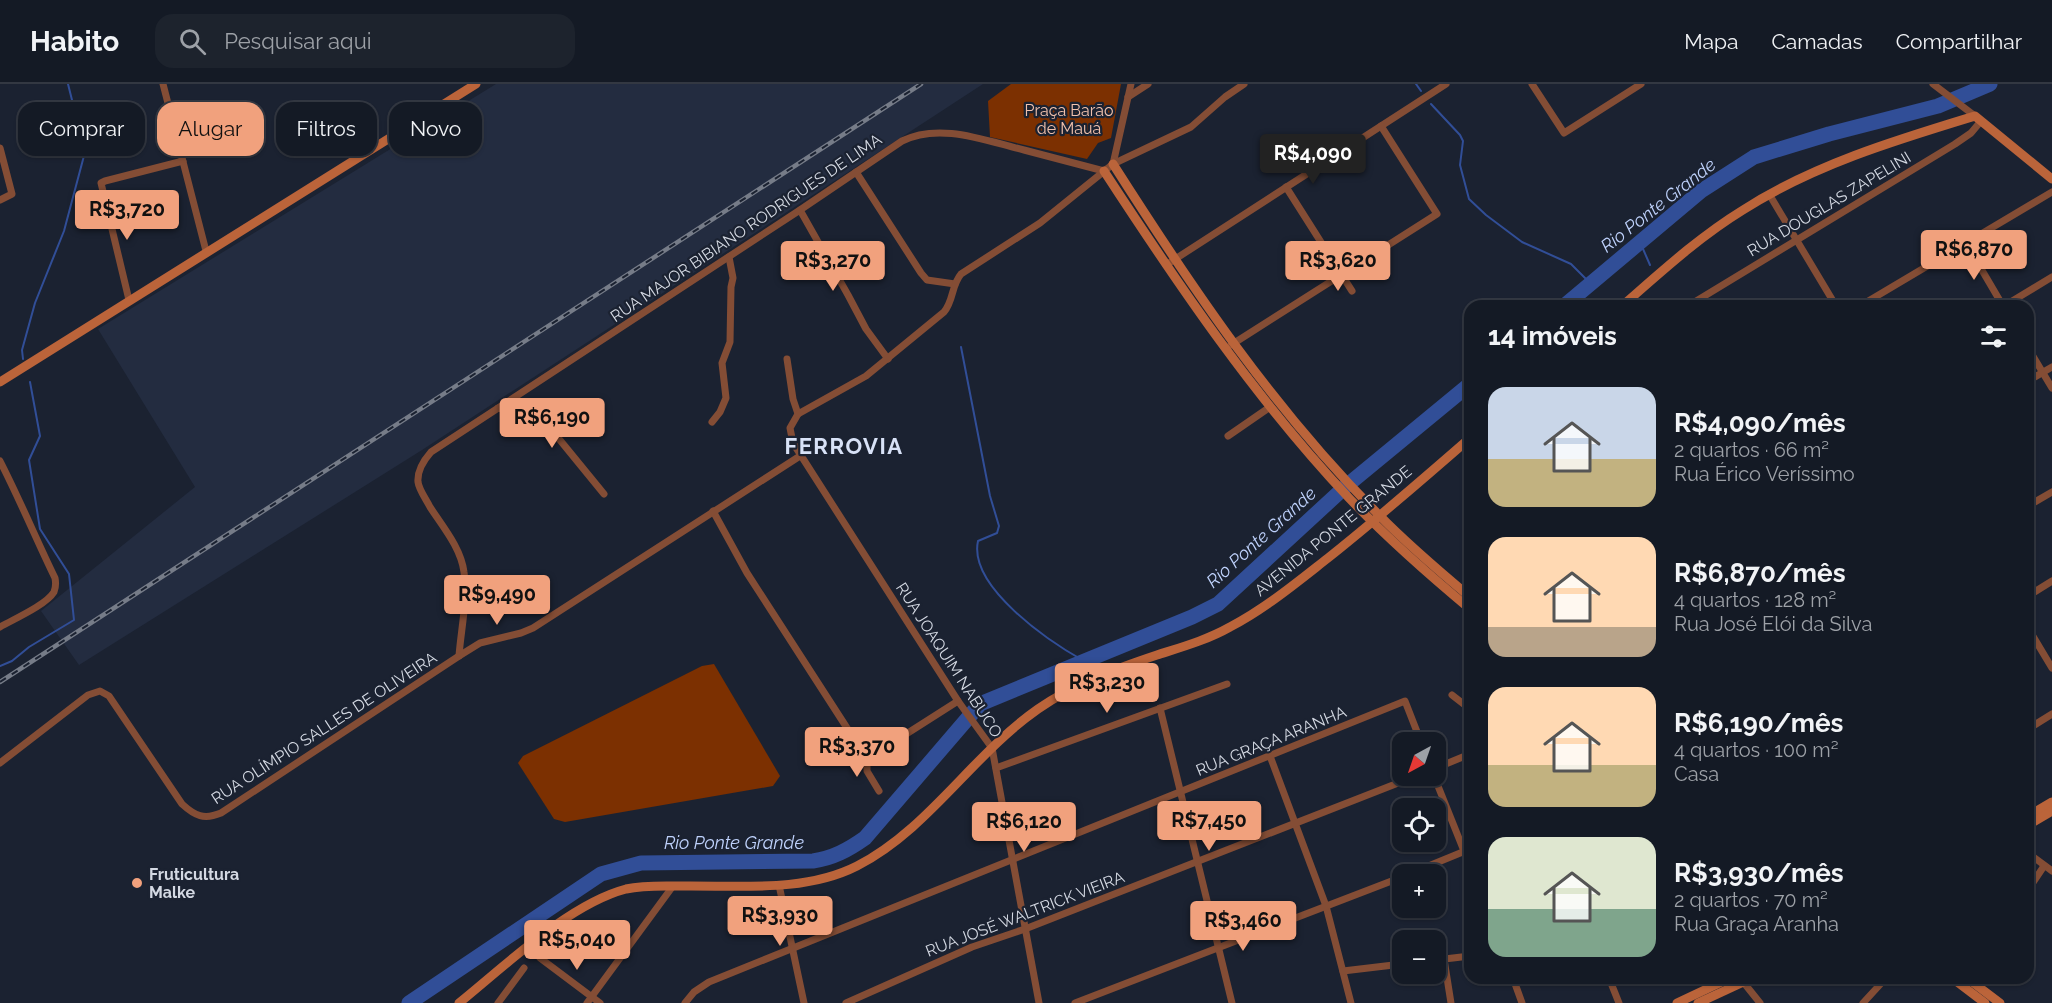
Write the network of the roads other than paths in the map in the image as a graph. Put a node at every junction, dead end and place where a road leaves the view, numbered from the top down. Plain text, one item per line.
1 (163, 84) edge
2 (476, 84) edge
3 (1131, 84) edge
4 (1148, 84) edge
5 (1244, 84) edge
6 (1446, 84) edge
7 (1532, 84) edge
8 (1641, 84) edge
9 (1933, 84) edge
10 (1128, 97) junction
11 (1978, 119) junction
12 (1381, 126) junction
13 (0, 148) edge
14 (183, 161) junction
15 (1113, 164) junction
16 (1104, 171) junction
17 (856, 172) junction
18 (2052, 178) edge
19 (1286, 188) junction
20 (2052, 192) edge
21 (1769, 194) junction
22 (0, 200) edge
23 (800, 210) junction
24 (1797, 240) junction
25 (1966, 243) junction
26 (206, 251) junction
27 (729, 257) junction
28 (1174, 260) junction
29 (1166, 265) junction
30 (1342, 275) junction
31 (2052, 278) edge
32 (955, 284) junction
33 (1352, 291) dead end
34 (129, 300) junction
35 (1629, 300) edge
36 (1698, 300) edge
37 (1832, 300) edge
38 (1870, 300) edge
39 (2000, 300) edge
40 (2014, 300) edge
41 (1229, 347) junction
42 (2034, 358) edge
43 (787, 359) dead end
44 (888, 359) junction
45 (2052, 367) edge
46 (2043, 373) junction
47 (2034, 378) edge
48 (0, 382) edge
49 (2052, 388) edge
50 (1270, 407) junction
51 (498, 408) junction
52 (798, 414) junction
53 (712, 422) dead end
54 (1228, 436) dead end
55 (1464, 443) edge
56 (800, 456) junction
57 (0, 461) edge
58 (1339, 480) junction
59 (2052, 492) edge
60 (604, 494) dead end
61 (2034, 502) edge
62 (713, 511) junction
63 (1376, 520) junction
64 (2052, 582) edge
65 (1464, 592) edge
66 (2034, 592) edge
67 (1464, 603) edge
68 (1, 624) edge
69 (2034, 638) edge
70 (459, 656) junction
71 (2052, 668) edge
72 (1227, 684) dead end
73 (1452, 695) dead end
74 (958, 700) junction
75 (1464, 704) edge
76 (1160, 708) junction
77 (2052, 714) edge
78 (2034, 725) edge
79 (1417, 732) edge
80 (992, 747) junction
81 (1270, 756) junction
82 (1464, 756) edge
83 (867, 759) junction
84 (0, 763) edge
85 (1446, 764) edge
86 (996, 768) junction
87 (1392, 785) edge
88 (1438, 786) edge
89 (879, 790) dead end
90 (1181, 792) junction
91 (2052, 802) edge
92 (2052, 811) edge
93 (2034, 812) edge
94 (2034, 822) edge
95 (1295, 823) junction
96 (1464, 844) edge
97 (1464, 852) edge
98 (2034, 858) edge
99 (1013, 860) junction
100 (1198, 861) junction
101 (1434, 864) edge
102 (2044, 866) junction
103 (2052, 871) edge
104 (1392, 881) edge
105 (2034, 881) edge
106 (779, 885) junction
107 (674, 886) junction
108 (1326, 906) junction
109 (1025, 929) junction
110 (1220, 947) junction
111 (793, 949) junction
112 (1464, 957) edge
113 (540, 958) dead end
114 (1446, 958) edge
115 (1392, 965) edge
116 (524, 968) dead end
117 (1342, 971) junction
118 (1446, 983) edge
119 (1515, 984) edge
120 (1611, 984) edge
121 (1717, 984) edge
122 (1735, 984) edge
123 (1748, 984) edge
124 (1880, 984) edge
125 (1960, 984) edge
126 (1976, 984) edge
127 (589, 1000) edge
128 (459, 1003) edge
129 (498, 1003) edge
130 (600, 1003) edge
131 (685, 1003) edge
132 (804, 1003) edge
133 (846, 1003) edge
134 (1039, 1003) edge
135 (1075, 1003) edge
136 (1232, 1003) edge
137 (1351, 1003) edge
138 (1451, 1003) edge
139 (1522, 1003) edge
140 (1619, 1003) edge
141 (1677, 1003) edge
142 (1698, 1003) edge
143 (1760, 1003) edge
144 (1863, 1003) edge
145 (1985, 1003) edge
146 (2000, 1003) edge

1 - 14 street
2 - 26 street
3 - 10 street
4 - 10 street
5 - 15 street
6 - 12 street
7 - 8 street
9 - 11 street
10 - 15 street
11 - 18 street
11 - 21 street
11 - 24 street, RUA DOUGLAS ZAPELINI
12 - 19 street
12 - 30 street
13 - 22 street
14 - 26 street
14 - 34 street
15 - 16 street
15 - 28 street
16 - 17 street, RUA MAJOR BIBIANO RODRIGUES DE LIMA
16 - 29 street
16 - 32 street
17 - 23 street, RUA MAJOR BIBIANO RODRIGUES DE LIMA
17 - 32 street
19 - 28 street
19 - 30 street
20 - 25 street
21 - 24 street
21 - 35 street
23 - 27 street, RUA MAJOR BIBIANO RODRIGUES DE LIMA
23 - 44 street
24 - 36 street, RUA DOUGLAS ZAPELINI
24 - 37 street
25 - 38 street
25 - 39 street
26 - 34 street
27 - 51 street, RUA MAJOR BIBIANO RODRIGUES DE LIMA
27 - 53 street
28 - 29 street
28 - 41 street
29 - 41 street
30 - 33 street
30 - 41 street
31 - 40 street
32 - 44 street
34 - 48 street
41 - 50 street
41 - 58 street
42 - 46 street
43 - 52 street, RUA JOAQUIM NABUCO
44 - 52 street
45 - 46 street
46 - 47 street
46 - 49 street
50 - 54 street
50 - 58 street
51 - 60 street
51 - 70 street, RUA MAJOR BIBIANO RODRIGUES DE LIMA
52 - 56 street, RUA JOAQUIM NABUCO
55 - 63 street, AVENIDA PONTE GRANDE
56 - 62 street, RUA OLÍMPIO SALLES DE OLIVEIRA
56 - 74 street, RUA JOAQUIM NABUCO
57 - 68 street
58 - 63 street
59 - 61 street
62 - 70 street, RUA OLÍMPIO SALLES DE OLIVEIRA
62 - 83 street
63 - 65 street
63 - 67 street
63 - 80 street, AVENIDA PONTE GRANDE
64 - 66 street
69 - 71 street
70 - 84 street, RUA OLÍMPIO SALLES DE OLIVEIRA
72 - 76 street
73 - 75 street
74 - 80 street, RUA JOAQUIM NABUCO
74 - 83 street
76 - 86 street
76 - 90 street
77 - 78 street
79 - 81 street, RUA GRAÇA ARANHA
80 - 86 street, RUA JOAQUIM NABUCO
80 - 106 street, AVENIDA PONTE GRANDE
81 - 90 street, RUA GRAÇA ARANHA
81 - 95 street
82 - 85 street
83 - 89 street
86 - 99 street, RUA JOAQUIM NABUCO
87 - 95 street, RUA JOSÉ WALTRICK VIEIRA
88 - 96 street
90 - 99 street, RUA GRAÇA ARANHA
90 - 100 street
91 - 93 street
92 - 94 street
95 - 100 street, RUA JOSÉ WALTRICK VIEIRA
95 - 108 street
97 - 101 street
98 - 102 street
99 - 109 street, RUA JOAQUIM NABUCO
99 - 111 street, RUA GRAÇA ARANHA
100 - 109 street, RUA JOSÉ WALTRICK VIEIRA
100 - 110 street
102 - 103 street
102 - 105 street
104 - 108 street
106 - 107 street, AVENIDA PONTE GRANDE
106 - 111 street
107 - 127 street
107 - 128 street, AVENIDA PONTE GRANDE
108 - 110 street
108 - 117 street
109 - 133 street, RUA JOSÉ WALTRICK VIEIRA
109 - 134 street, RUA JOAQUIM NABUCO
110 - 135 street
110 - 136 street
111 - 131 street, RUA GRAÇA ARANHA
111 - 132 street
112 - 114 street
113 - 127 street
115 - 117 street
116 - 129 street
117 - 137 street
118 - 138 street
119 - 139 street
120 - 140 street
121 - 141 street
122 - 142 street
123 - 143 street
124 - 144 street
125 - 145 street
126 - 146 street
127 - 130 street

